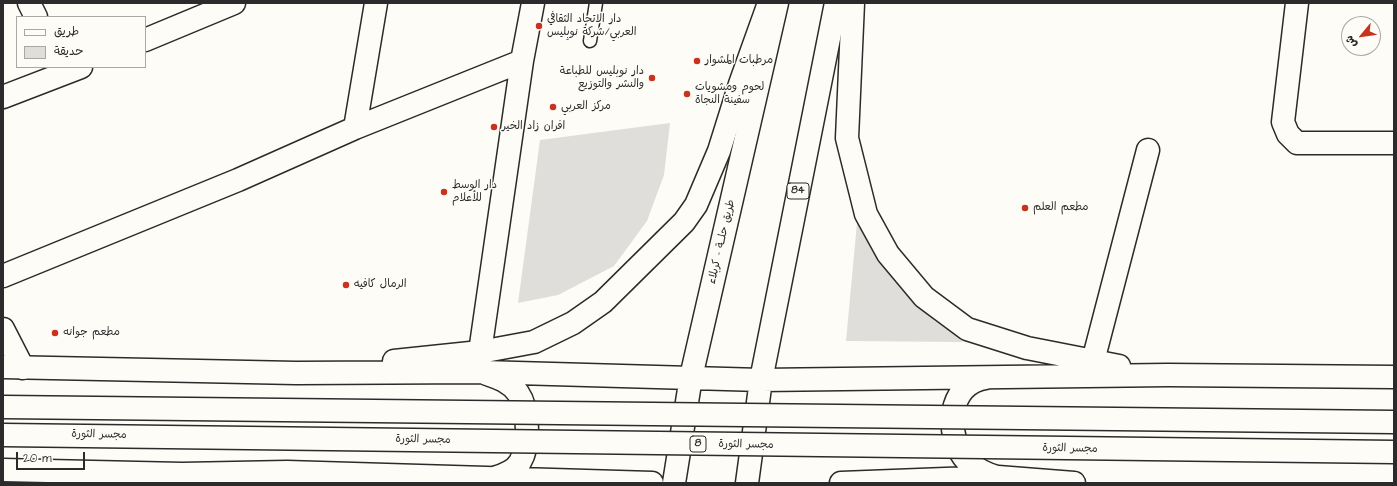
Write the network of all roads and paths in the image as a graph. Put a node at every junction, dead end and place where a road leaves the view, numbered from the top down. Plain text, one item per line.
1 (29, 3) edge
2 (234, 3) edge
3 (376, 3) edge
4 (533, 3) edge
5 (596, 3) edge
6 (769, 3) edge
7 (777, 3) edge
8 (836, 3) edge
9 (853, 3) edge
10 (1297, 3) edge
11 (36, 16) edge
12 (146, 40) edge
13 (590, 41) dead end
14 (522, 61) junction
15 (69, 69) edge
16 (3, 98) edge
17 (355, 128) junction
18 (1394, 143) edge
19 (1148, 150) dead end
20 (3, 276) edge
21 (3, 329) edge
22 (1093, 361) junction
23 (481, 362) junction
24 (13, 367) edge
25 (1168, 375) junction
26 (691, 377) junction
27 (997, 377) junction
28 (1394, 377) edge
29 (761, 380) junction
30 (3, 407) edge
31 (1394, 422) edge
32 (3, 434) edge
33 (1394, 452) edge
34 (3, 470) edge
35 (287, 472) junction
36 (493, 478) junction
37 (998, 478) junction
38 (182, 479) edge
39 (337, 483) edge
40 (652, 483) edge
41 (674, 483) edge
42 (747, 483) edge
43 (841, 483) edge
44 (1074, 483) edge

1 - 11 main road
2 - 12 main road
3 - 17 main road
4 - 14 main road
5 - 13 lane
6 - 23 main road
7 - 26 main road, طريق حلــة - كربلاء
8 - 29 main road, 84
9 - 22 main road
10 - 18 main road
14 - 17 main road
14 - 23 main road
15 - 16 main road
17 - 20 main road
19 - 22 main road
21 - 24 main road
22 - 25 main road
23 - 24 main road
23 - 26 main road
23 - 36 main road
25 - 27 main road
25 - 28 main road
26 - 29 main road
26 - 41 main road, طريق حلــة - كربلاء
27 - 29 main road
27 - 37 main road
29 - 42 main road, 84
30 - 31 main road, bridge
32 - 33 main road, مجسر الثورة / 8, bridge
34 - 38 main road
35 - 36 main road
35 - 38 main road
35 - 39 main road
36 - 40 main road
37 - 43 main road
37 - 44 main road

